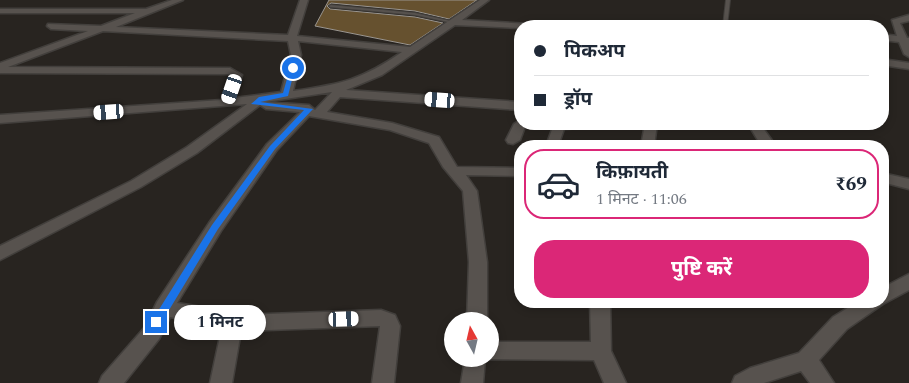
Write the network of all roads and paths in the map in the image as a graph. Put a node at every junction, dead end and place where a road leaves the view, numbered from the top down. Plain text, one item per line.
1 (68, 0) edge
2 (179, 0) edge
3 (304, 0) edge
4 (485, 0) edge
5 (728, 0) edge
6 (331, 6) dead end
7 (0, 11) edge
8 (41, 11) junction
9 (152, 11) junction
10 (909, 18) edge
11 (726, 20) edge
12 (453, 22) junction
13 (514, 25) edge
14 (51, 26) dead end
15 (104, 29) junction
16 (292, 38) junction
17 (889, 38) edge
18 (906, 40) edge
19 (411, 50) junction
20 (909, 54) edge
21 (889, 63) edge
22 (909, 66) edge
23 (0, 68) edge
24 (341, 90) junction
25 (286, 95) junction
26 (258, 101) junction
27 (227, 103) junction
28 (514, 105) edge
29 (313, 112) junction
30 (0, 120) edge
31 (517, 130) edge
32 (759, 130) edge
33 (513, 140) dead end
34 (766, 140) edge
35 (453, 170) junction
36 (514, 172) edge
37 (889, 179) edge
38 (909, 184) edge
39 (0, 254) edge
40 (909, 281) edge
41 (889, 293) edge
42 (164, 308) junction
43 (600, 308) edge
44 (864, 308) edge
45 (477, 312) edge
46 (233, 323) junction
47 (499, 351) edge
48 (601, 351) junction
49 (806, 360) junction
50 (474, 368) edge
51 (110, 383) edge
52 (221, 383) edge
53 (383, 383) edge
54 (472, 383) edge
55 (615, 383) edge
56 (743, 383) edge
57 (823, 383) edge

1 - 8 street
2 - 9 street
3 - 16 street
4 - 12 street
5 - 11 lane
6 - 12 lane
7 - 8 street
8 - 9 street
9 - 15 street
10 - 18 street
12 - 13 street
12 - 19 street
14 - 15 street
15 - 16 street
15 - 23 street
16 - 19 street
16 - 25 street
17 - 18 street
18 - 20 street
19 - 24 street
21 - 22 street
23 - 27 street
24 - 25 street
24 - 28 street
24 - 29 street
25 - 26 street
26 - 27 street
26 - 29 street
26 - 39 street
27 - 30 street
29 - 35 street
29 - 42 street
31 - 33 street
32 - 34 street
35 - 36 street
35 - 45 street
37 - 38 street
40 - 41 street
42 - 46 street
42 - 51 street
43 - 48 street
44 - 49 street
46 - 52 street
46 - 53 street
47 - 48 street
48 - 55 street
49 - 56 street
49 - 57 street
50 - 54 street

